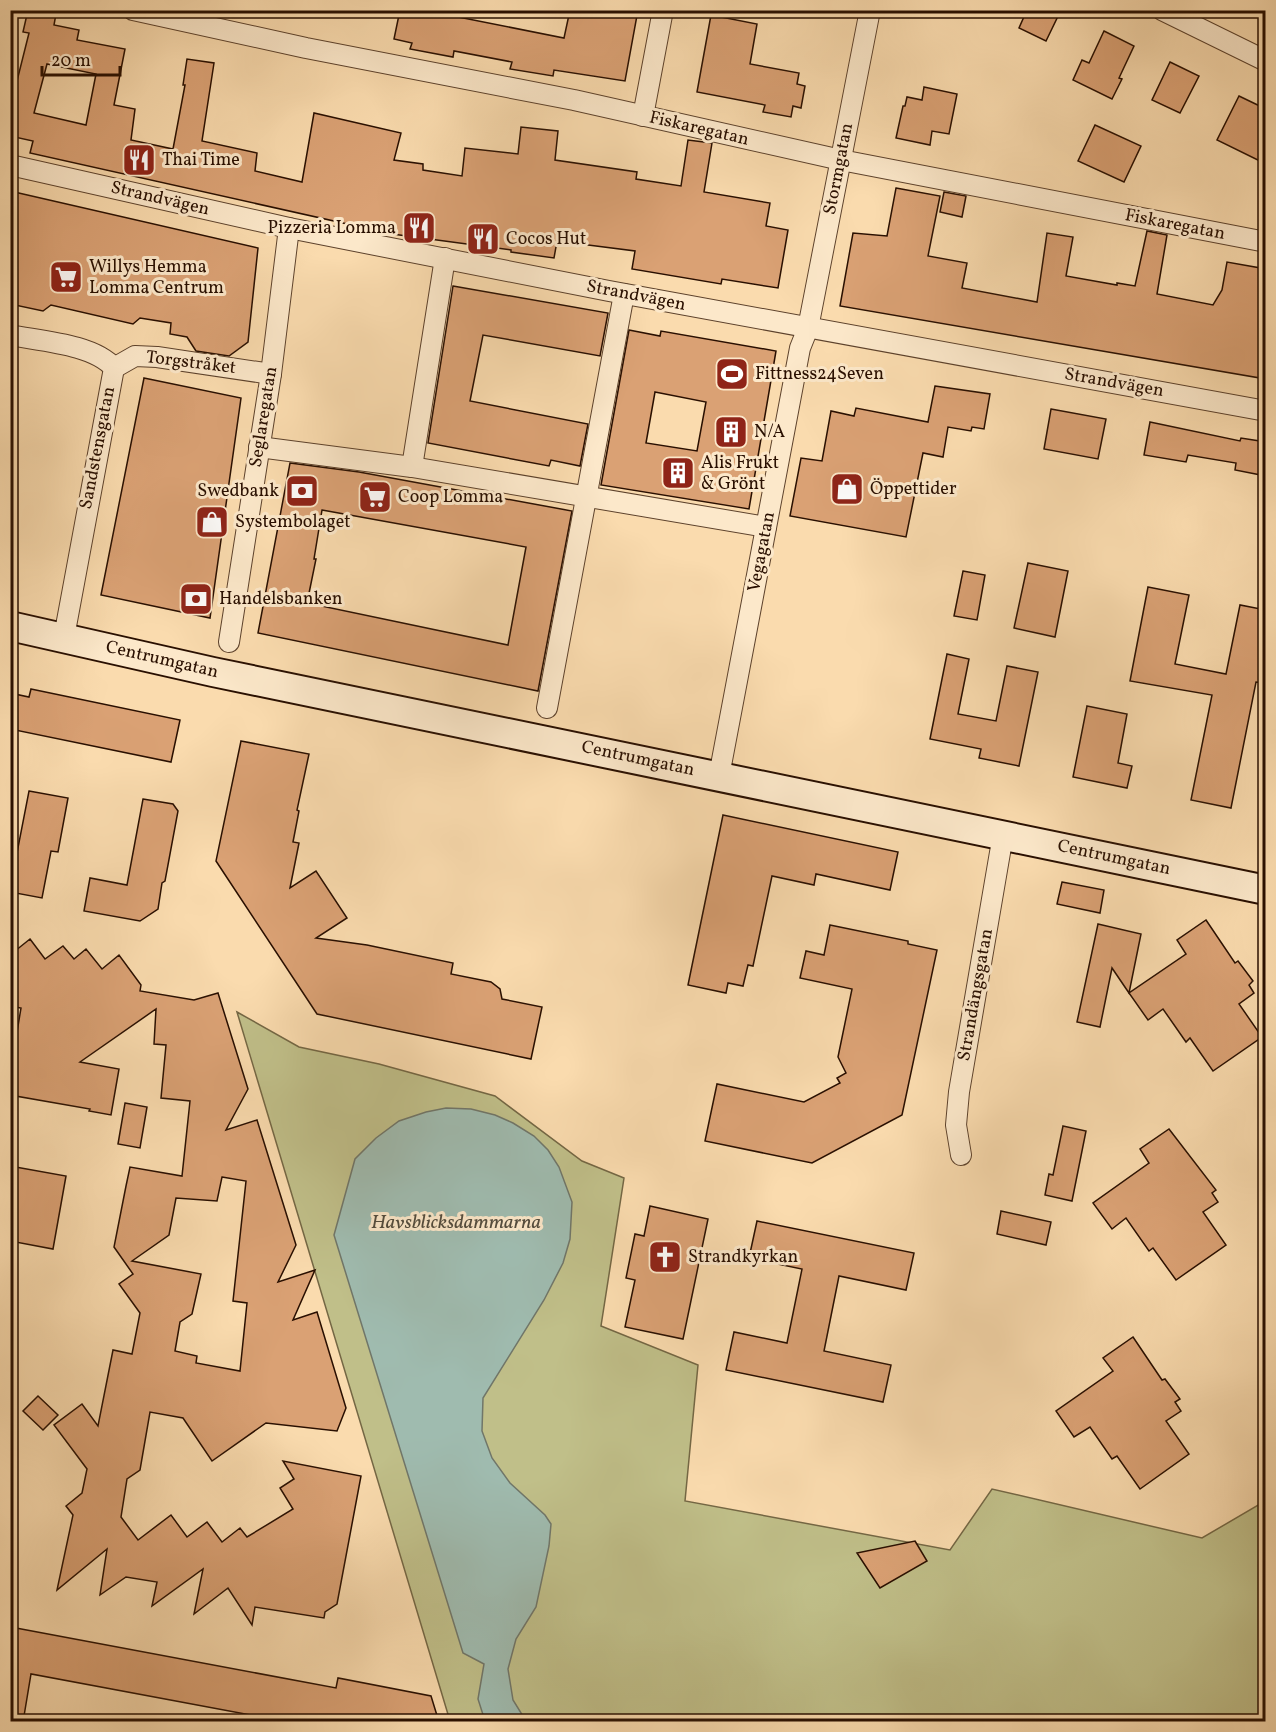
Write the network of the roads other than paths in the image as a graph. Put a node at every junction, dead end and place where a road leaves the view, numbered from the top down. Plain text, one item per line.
1 (133, 10) edge
2 (663, 10) edge
3 (870, 10) edge
4 (1162, 10) edge
5 (177, 16) edge
6 (1266, 61) edge
7 (643, 116) junction
8 (841, 160) junction
9 (10, 165) edge
10 (289, 228) junction
11 (1266, 242) edge
12 (445, 258) junction
13 (624, 294) junction
14 (808, 328) junction
15 (10, 335) edge
16 (114, 368) junction
17 (271, 374) junction
18 (1266, 411) edge
19 (259, 447) junction
20 (412, 467) junction
21 (586, 496) junction
22 (766, 527) junction
23 (10, 627) edge
24 (64, 638) junction
25 (229, 642) dead end
26 (547, 708) dead end
27 (719, 776) junction
28 (1003, 835) junction
29 (1266, 890) edge
30 (960, 1155) dead end

1 - 5 street, Fiskaregatan
2 - 7 street
3 - 8 street, Stormgatan
4 - 6 street
5 - 7 street, Fiskaregatan
7 - 8 street, Fiskaregatan
8 - 11 street, Fiskaregatan
8 - 14 street, Stormgatan
9 - 10 street, Strandvägen
10 - 12 street, Strandvägen
10 - 17 street, Seglaregatan
12 - 13 street, Strandvägen
12 - 20 street
13 - 14 street, Strandvägen
13 - 21 street
14 - 18 street, Strandvägen
14 - 22 street, Vegagatan
15 - 16 street, Sandstensgatan
16 - 17 street, Torgstråket
16 - 24 street, Sandstensgatan
17 - 19 street, Seglaregatan
19 - 20 street
19 - 25 street, Seglaregatan
20 - 21 street
21 - 22 street
21 - 26 street
22 - 27 street, Vegagatan
23 - 24 street, Centrumgatan
24 - 27 street, Centrumgatan
27 - 28 street, Centrumgatan
28 - 29 street, Centrumgatan
28 - 30 street, Strandängsgatan

